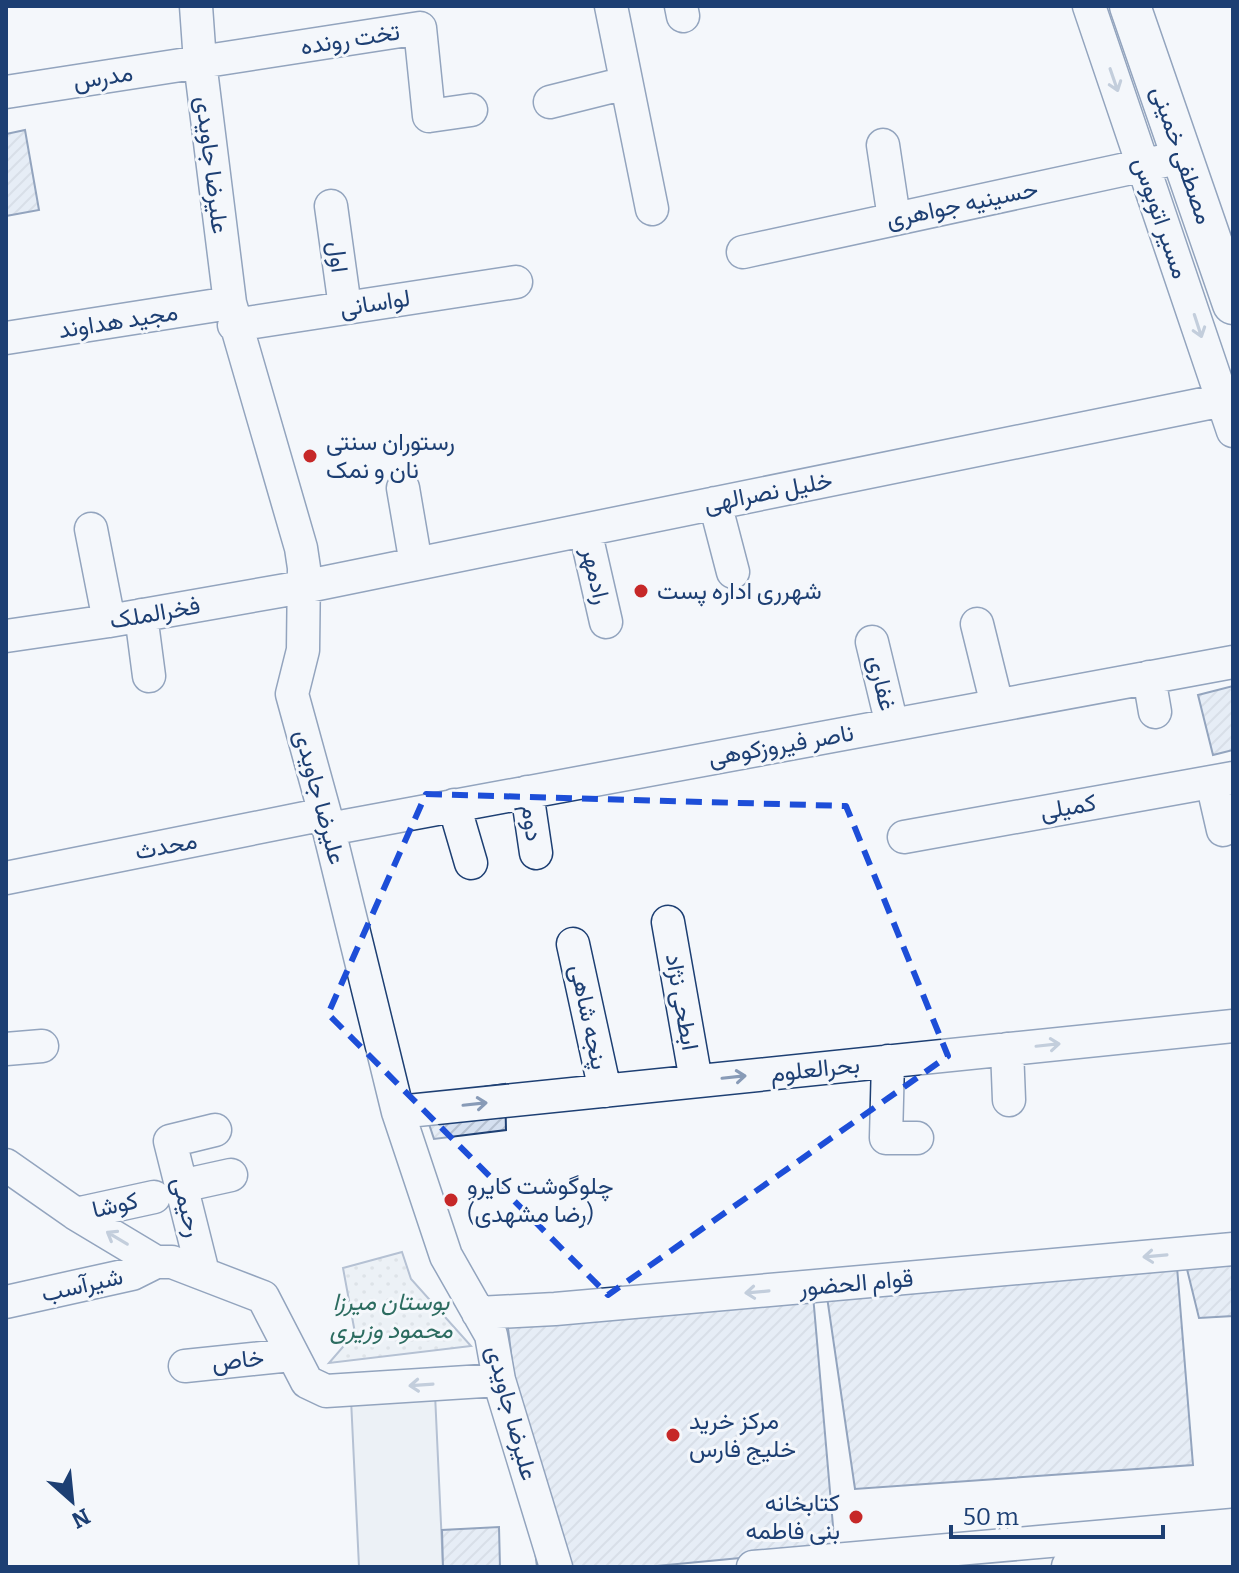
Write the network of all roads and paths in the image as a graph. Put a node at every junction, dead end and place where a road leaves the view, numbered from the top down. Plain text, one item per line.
1 (196, 6) edge
2 (611, 6) edge
3 (1089, 6) edge
4 (1130, 6) edge
5 (200, 62) junction
6 (626, 83) junction
7 (6, 92) edge
8 (550, 102) dead end
9 (471, 110) dead end
10 (883, 145) dead end
11 (1163, 160) junction
12 (331, 206) dead end
13 (652, 209) dead end
14 (894, 218) junction
15 (743, 252) dead end
16 (516, 282) dead end
17 (1233, 304) edge
18 (345, 307) junction
19 (232, 314) junction
20 (6, 338) edge
21 (1228, 399) edge
22 (1233, 431) edge
23 (403, 488) dead end
24 (715, 503) junction
25 (91, 529) dead end
26 (585, 530) junction
27 (416, 564) junction
28 (733, 572) dead end
29 (303, 587) junction
30 (141, 615) junction
31 (109, 621) junction
32 (606, 622) dead end
33 (977, 624) dead end
34 (6, 636) edge
35 (872, 642) dead end
36 (1233, 662) edge
37 (149, 676) dead end
38 (1149, 677) junction
39 (997, 705) junction
40 (1155, 712) dead end
41 (892, 725) junction
42 (1222, 780) edge
43 (527, 792) junction
44 (454, 805) junction
45 (327, 821) junction
46 (1223, 830) dead end
47 (904, 837) dead end
48 (536, 853) dead end
49 (471, 863) dead end
50 (6, 878) edge
51 (668, 922) dead end
52 (573, 944) dead end
53 (1233, 1026) edge
54 (42, 1046) dead end
55 (6, 1049) edge
56 (1007, 1049) junction
57 (888, 1061) junction
58 (696, 1081) junction
59 (605, 1091) junction
60 (1009, 1100) dead end
61 (398, 1112) junction
62 (215, 1130) dead end
63 (917, 1138) dead end
64 (6, 1165) edge
65 (231, 1175) dead end
66 (19, 1188) edge
67 (168, 1191) junction
68 (76, 1214) junction
69 (1233, 1249) edge
70 (156, 1262) junction
71 (203, 1273) junction
72 (6, 1302) edge
73 (478, 1313) junction
74 (291, 1355) junction
75 (185, 1366) dead end
76 (499, 1380) junction
77 (1233, 1525) edge
78 (1233, 1553) edge
79 (556, 1567) edge
80 (753, 1567) edge
81 (1072, 1567) edge

1 - 5 street, علیرضا جاویدی
2 - 6 street
3 -> 11 street, مسیر اتوبوس
4 - 11 main road, مصطفی خمینی
5 - 7 street, مدرس
5 - 9 street, تخت رونده
5 - 19 street, علیرضا جاویدی
6 - 8 street
6 - 13 street
10 - 14 street
11 - 14 street, حسینیه جواهری
11 - 17 main road, مصطفی خمینی
11 -> 21 street, مسیر اتوبوس
12 - 18 street, اول
14 - 15 street, حسینیه جواهری
16 - 18 street, لواسانی
18 - 19 street, لواسانی
19 - 20 street, مجید هداوند
19 - 29 street, علیرضا جاویدی
21 - 22 street, مسیر اتوبوس
21 - 24 street, خلیل نصرالهی
23 - 27 street
24 - 26 street, خلیل نصرالهی
24 - 28 street
25 - 31 street
26 - 27 street, خلیل نصرالهی
26 - 32 street, رادمهر
27 - 29 street, خلیل نصرالهی
29 - 30 street, فخرالملک
29 - 45 street, علیرضا جاویدی
30 - 31 street, فخرالملک
30 - 37 street
31 - 34 street, فخرالملک
33 - 39 street
35 - 41 street, غفاری
36 - 38 street, ناصر فیروزکوهی
38 - 39 street, ناصر فیروزکوهی
38 - 40 street
39 - 41 street, ناصر فیروزکوهی
41 - 43 street, ناصر فیروزکوهی
42 - 46 street
42 - 47 street, کمیلی
43 - 44 street, ناصر فیروزکوهی
43 - 48 street, دوم
44 - 45 street, ناصر فیروزکوهی
44 - 49 street
45 - 50 street, محدث
45 - 61 street, علیرضا جاویدی
51 - 58 street, ابطحی نژاد
52 - 59 street, پنجه شاهی
56 -> 53 street, بحرالعلوم
54 - 55 street
56 - 57 street, بحرالعلوم
56 - 60 street
58 -> 57 street, بحرالعلوم
57 - 63 street
58 - 59 street, بحرالعلوم
61 -> 59 street, بحرالعلوم
61 - 73 street, علیرضا جاویدی
62 - 67 street, رحیمی
64 - 66 street
65 - 67 street, کوشا
66 - 68 street
67 - 68 street, کوشا
67 - 71 street, رحیمی
70 -> 68 street
69 -> 73 street, قوام الحضور
70 - 71 street
70 - 72 street, شیرآسب
71 - 74 street
73 - 76 street, علیرضا جاویدی
74 - 75 street, خاص
76 -> 74 street
76 - 79 street, علیرضا جاویدی
77 - 80 street
78 - 81 main road

